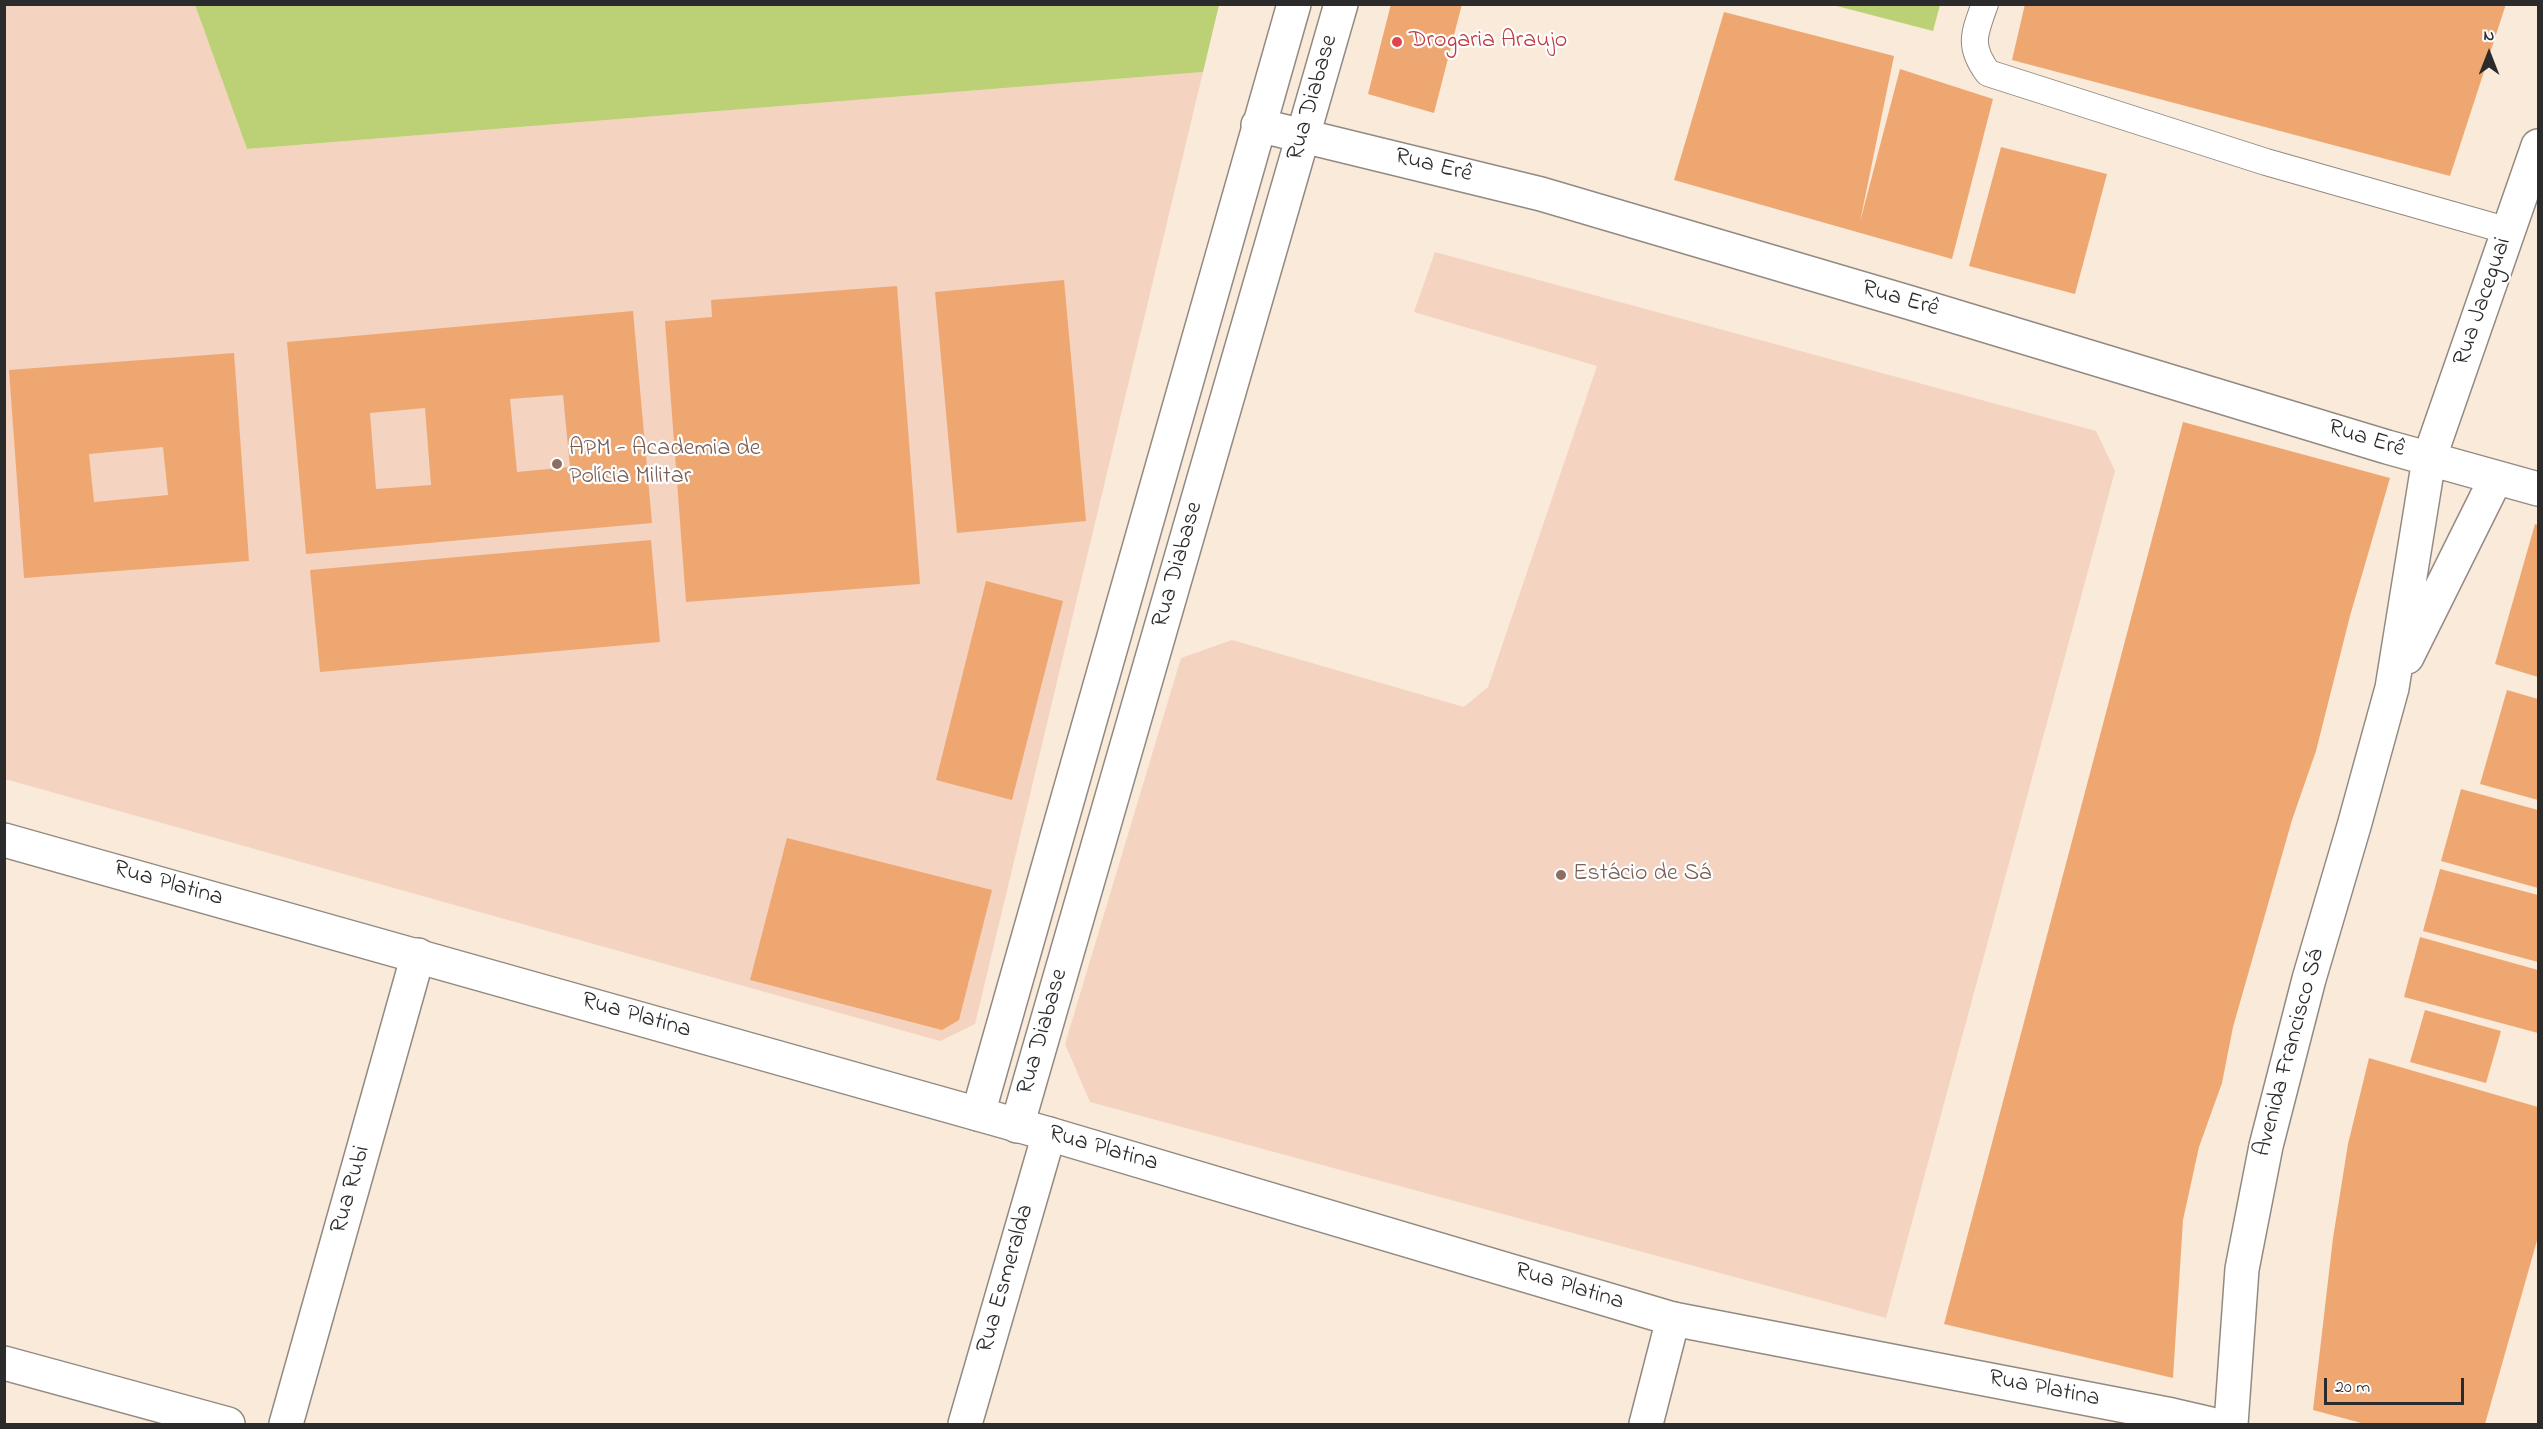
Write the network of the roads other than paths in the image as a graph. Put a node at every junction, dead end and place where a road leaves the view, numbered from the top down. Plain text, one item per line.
1 (1294, 4) edge
2 (1341, 4) edge
3 (1985, 4) edge
4 (1258, 125) junction
5 (1304, 136) junction
6 (2538, 146) edge
7 (2509, 231) junction
8 (2429, 459) junction
9 (2496, 478) junction
10 (2538, 489) edge
11 (2392, 688) junction
12 (4, 840) edge
13 (418, 955) junction
14 (978, 1114) junction
15 (1017, 1126) junction
16 (1049, 1134) junction
17 (1673, 1319) junction
18 (4, 1363) edge
19 (228, 1425) edge
20 (286, 1425) edge
21 (965, 1425) edge
22 (1646, 1425) edge
23 (2211, 1425) edge
24 (2230, 1425) edge

1 - 4 street, Rua Diabase
2 - 5 street, Rua Diabase
3 - 7 lane
4 - 5 street, Rua Erê
4 - 14 street, Rua Diabase
5 - 8 street, Rua Erê
5 - 15 street, Rua Diabase
6 - 7 street, Rua Jaceguai
7 - 8 street, Rua Jaceguai
8 - 9 street, Rua Erê
8 - 11 street, Avenida Francisco Sá
9 - 10 street, Rua Erê
9 - 11 street, Avenida Francisco Sá
11 - 24 street, Avenida Francisco Sá
12 - 13 street, Rua Platina
13 - 14 street, Rua Platina
13 - 20 street, Rua Rubi
14 - 15 street, Rua Platina
15 - 16 street, Rua Platina
16 - 17 street, Rua Platina
16 - 21 street, Rua Esmeralda
17 - 22 street
17 - 23 street, Rua Platina
18 - 19 street

